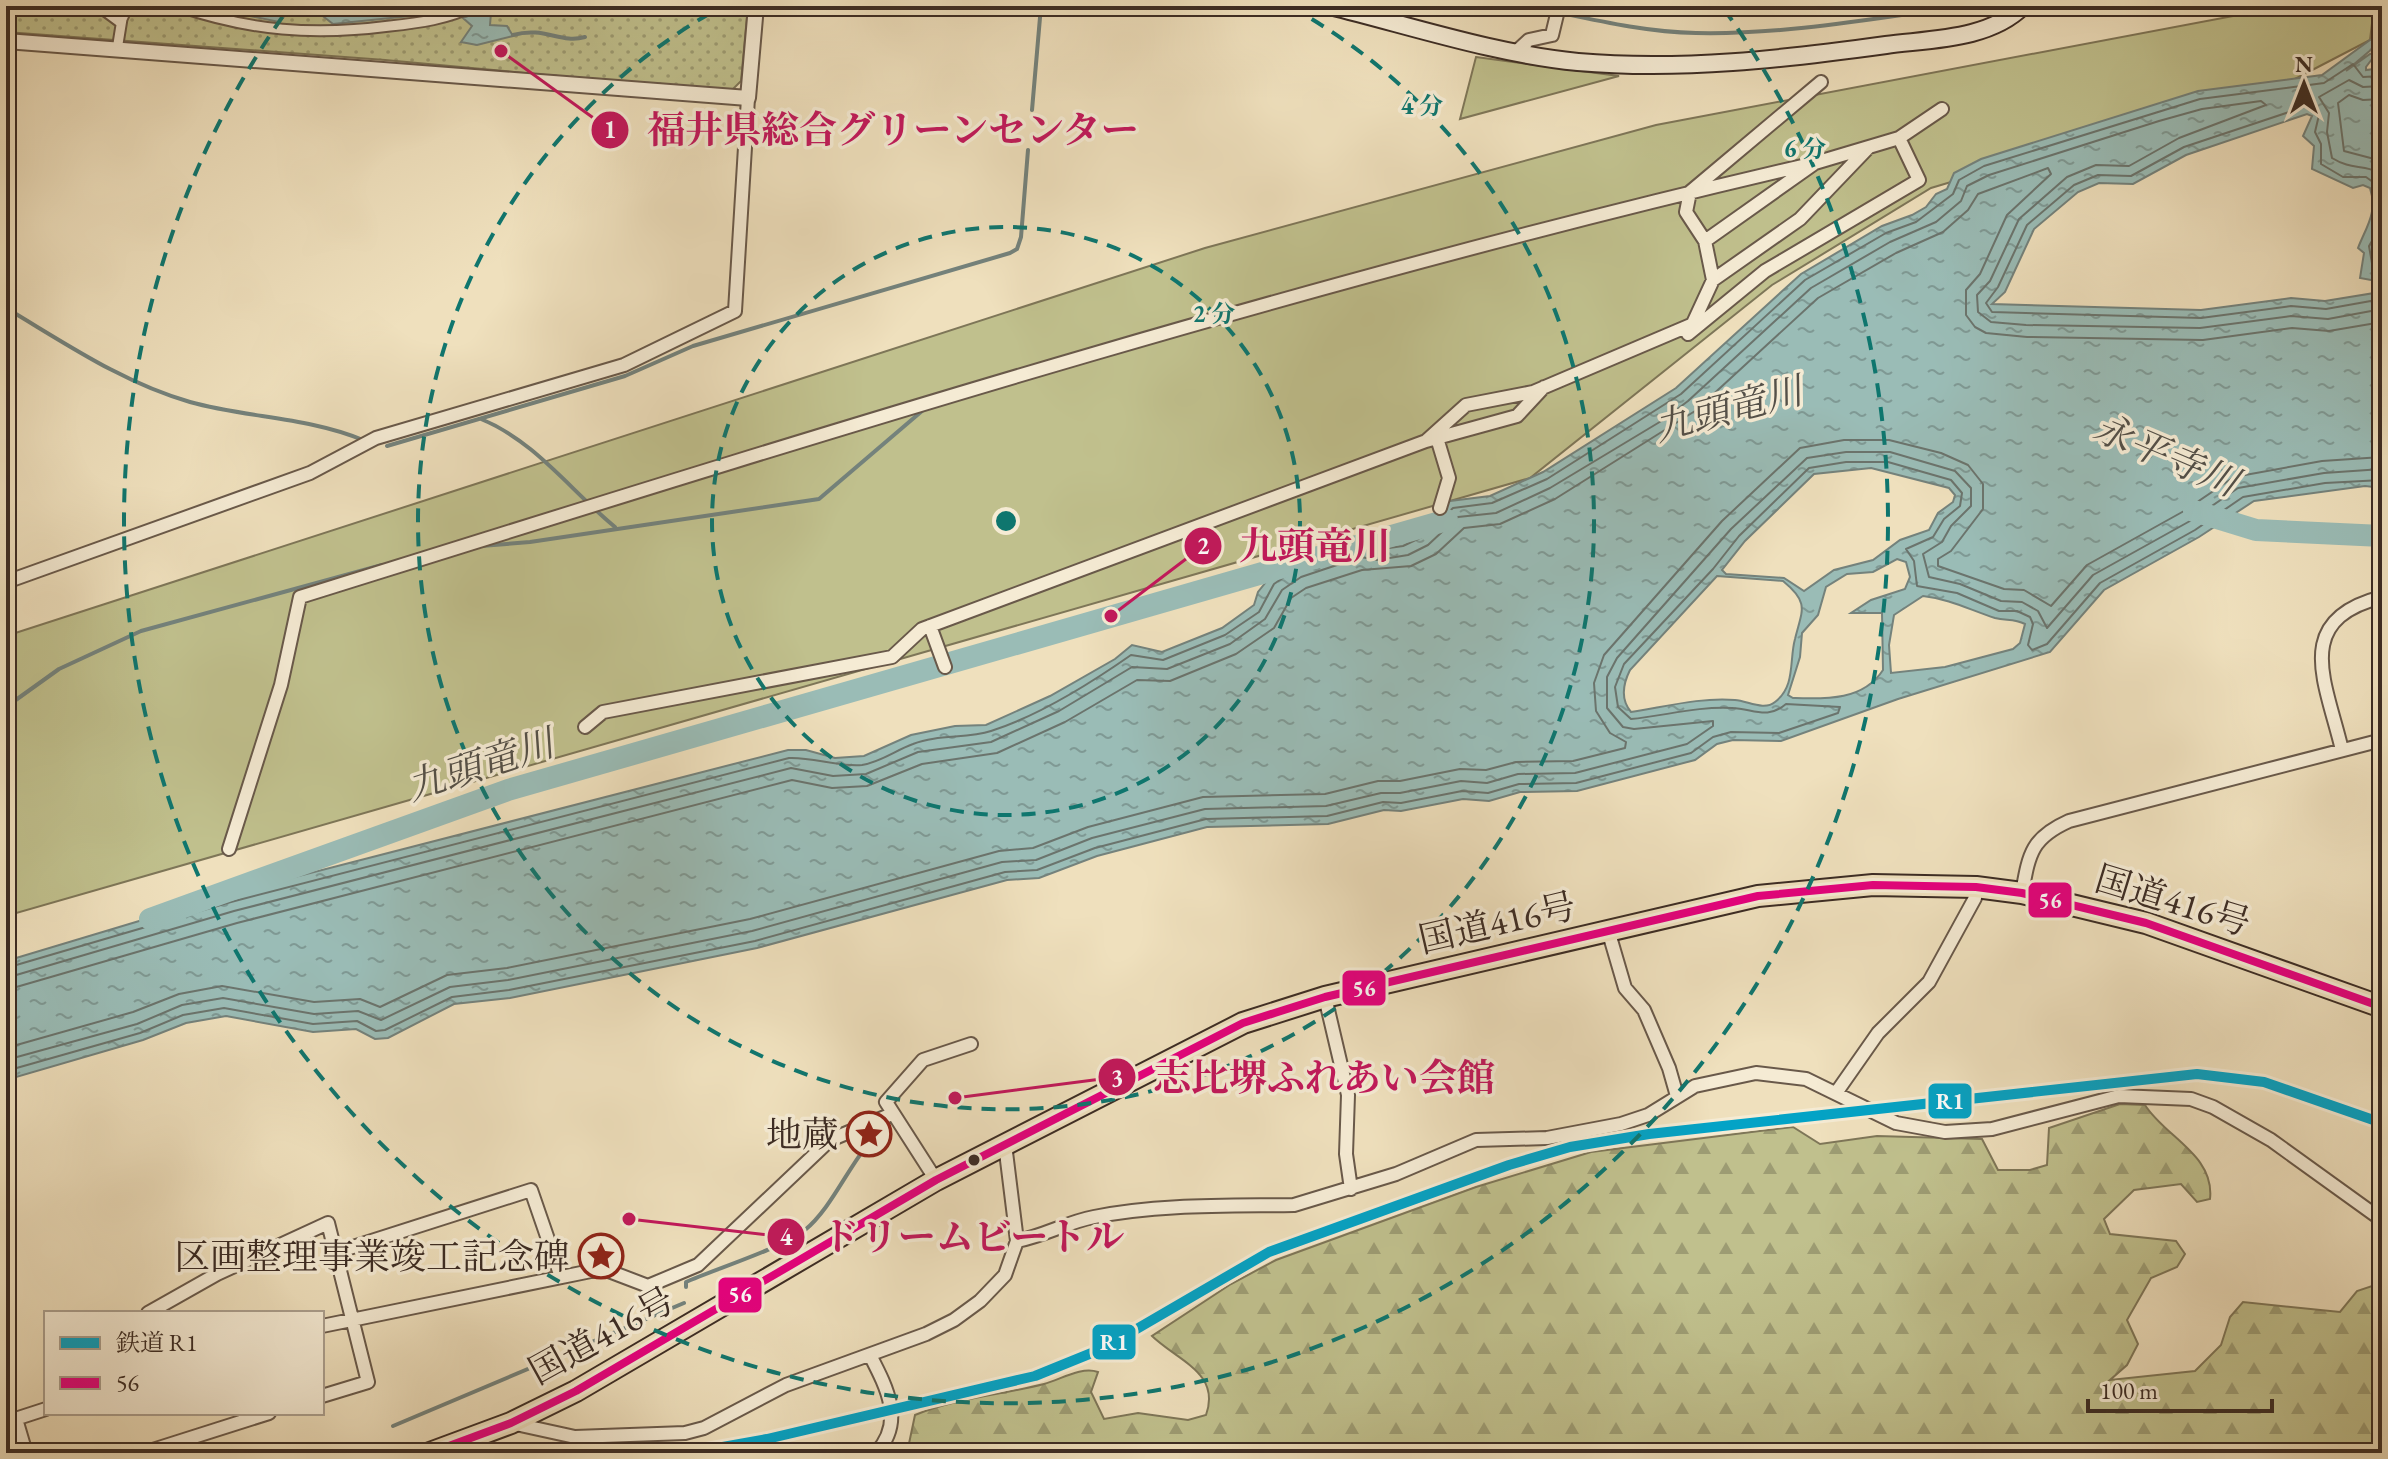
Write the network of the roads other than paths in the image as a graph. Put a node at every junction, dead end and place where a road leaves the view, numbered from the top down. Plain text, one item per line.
1 (98, 6) edge
2 (128, 6) edge
3 (177, 6) edge
4 (474, 6) edge
5 (756, 6) edge
6 (1330, 6) edge
7 (1559, 6) edge
8 (2019, 10) edge
9 (121, 23) junction
10 (6, 41) edge
11 (117, 50) junction
12 (1516, 52) junction
13 (1821, 82) dead end
14 (748, 98) junction
15 (1942, 109) dead end
16 (1899, 138) junction
17 (1869, 147) junction
18 (1815, 163) junction
19 (1690, 192) junction
20 (1705, 241) junction
21 (1713, 280) junction
22 (1693, 324) junction
23 (1544, 387) junction
24 (1432, 439) junction
25 (1440, 508) dead end
26 (6, 582) edge
27 (2382, 597) edge
28 (930, 626) junction
29 (945, 667) dead end
30 (585, 727) dead end
31 (2382, 740) edge
32 (2342, 750) junction
33 (229, 849) dead end
34 (1976, 887) junction
35 (2022, 893) junction
36 (1608, 930) junction
37 (1325, 997) junction
38 (2382, 1007) edge
39 (971, 1044) dead end
40 (1836, 1093) junction
41 (1677, 1096) junction
42 (892, 1114) junction
43 (1005, 1144) junction
44 (936, 1180) junction
45 (1351, 1189) junction
46 (2382, 1220) edge
47 (1017, 1241) junction
48 (337, 1252) junction
49 (561, 1277) junction
50 (152, 1311) edge
51 (353, 1320) junction
52 (324, 1326) edge
53 (870, 1355) junction
54 (324, 1395) edge
55 (44, 1410) edge
56 (263, 1415) edge
57 (11, 1421) edge
58 (511, 1423) junction
59 (26, 1453) edge
60 (143, 1453) edge
61 (430, 1453) edge
62 (876, 1453) edge

1 - 9 street
2 - 9 street
3 - 4 street
5 - 14 street
6 - 12 main road
7 - 12 street
8 - 12 main road
9 - 11 street
10 - 11 street
11 - 14 street
13 - 19 street
14 - 26 street
15 - 16 street
16 - 17 street
16 - 22 street
17 - 18 street
17 - 21 street
18 - 19 street
18 - 20 street
19 - 20 street
19 - 33 street
20 - 21 street
21 - 22 street
22 - 23 street
23 - 24 street
23 - 24 street
24 - 25 street
24 - 28 street
27 - 32 street
28 - 29 street
28 - 30 street
31 - 32 street
32 - 35 street
34 - 35 highway, 国道416号
34 - 36 highway, 国道416号
34 - 40 street
35 - 38 highway, 国道416号
36 - 37 highway, 国道416号
36 - 41 street
37 - 43 highway, 国道416号
37 - 45 street
39 - 42 street
40 - 41 street
40 - 46 street
41 - 45 street
42 - 44 street
42 - 49 street
43 - 44 highway, 国道416号
43 - 47 street
44 - 58 highway, 国道416号
45 - 47 street
47 - 53 street
48 - 49 street
48 - 50 street
48 - 51 street
49 - 51 street
51 - 52 street
51 - 54 street
53 - 58 street
53 - 62 street
55 - 57 street
56 - 60 street
57 - 59 street
58 - 61 highway, 国道416号

